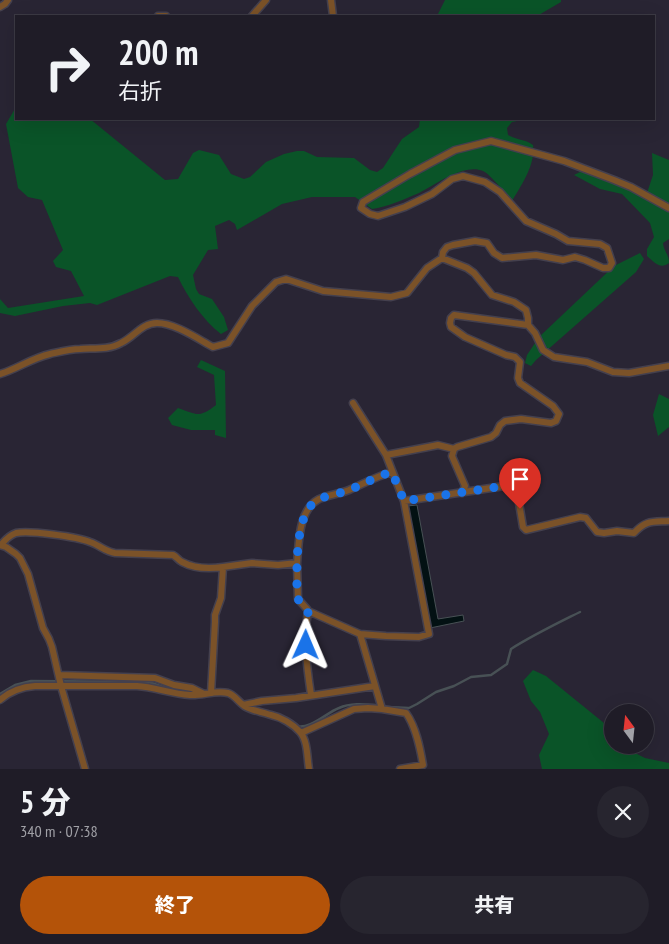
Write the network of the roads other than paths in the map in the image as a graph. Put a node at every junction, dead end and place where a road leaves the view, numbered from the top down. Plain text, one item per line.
1 (8, 0) edge
2 (266, 0) edge
3 (331, 0) edge
4 (0, 7) edge
5 (253, 15) edge
6 (333, 15) edge
7 (669, 208) edge
8 (442, 258) junction
9 (528, 326) junction
10 (669, 366) edge
11 (0, 374) edge
12 (353, 403) dead end
13 (454, 449) junction
14 (386, 455) junction
15 (392, 472) junction
16 (462, 493) junction
17 (404, 501) junction
18 (669, 521) edge
19 (0, 545) edge
20 (297, 563) junction
21 (223, 567) junction
22 (308, 612) junction
23 (360, 634) junction
24 (59, 675) junction
25 (61, 686) junction
26 (375, 686) junction
27 (207, 694) junction
28 (311, 695) junction
29 (0, 700) edge
30 (243, 705) junction
31 (382, 709) junction
32 (301, 733) junction
33 (85, 769) edge
34 (309, 769) edge
35 (400, 769) edge

1 - 4 street
2 - 5 street
3 - 6 street
7 - 8 street
8 - 9 street
8 - 11 street
9 - 10 street
9 - 13 street
12 - 14 street
13 - 14 street
13 - 16 street
14 - 15 street
15 - 17 street
15 - 20 street
16 - 17 street
16 - 18 street
17 - 23 street
19 - 21 street
19 - 24 street
20 - 21 street
20 - 22 street
21 - 27 street
22 - 23 street
22 - 28 street
23 - 26 street
24 - 25 street
24 - 27 street
25 - 27 street
25 - 29 street
25 - 33 street
26 - 28 street
26 - 31 street
27 - 30 street
28 - 30 street
30 - 32 street
31 - 32 street
31 - 35 street
32 - 34 street

